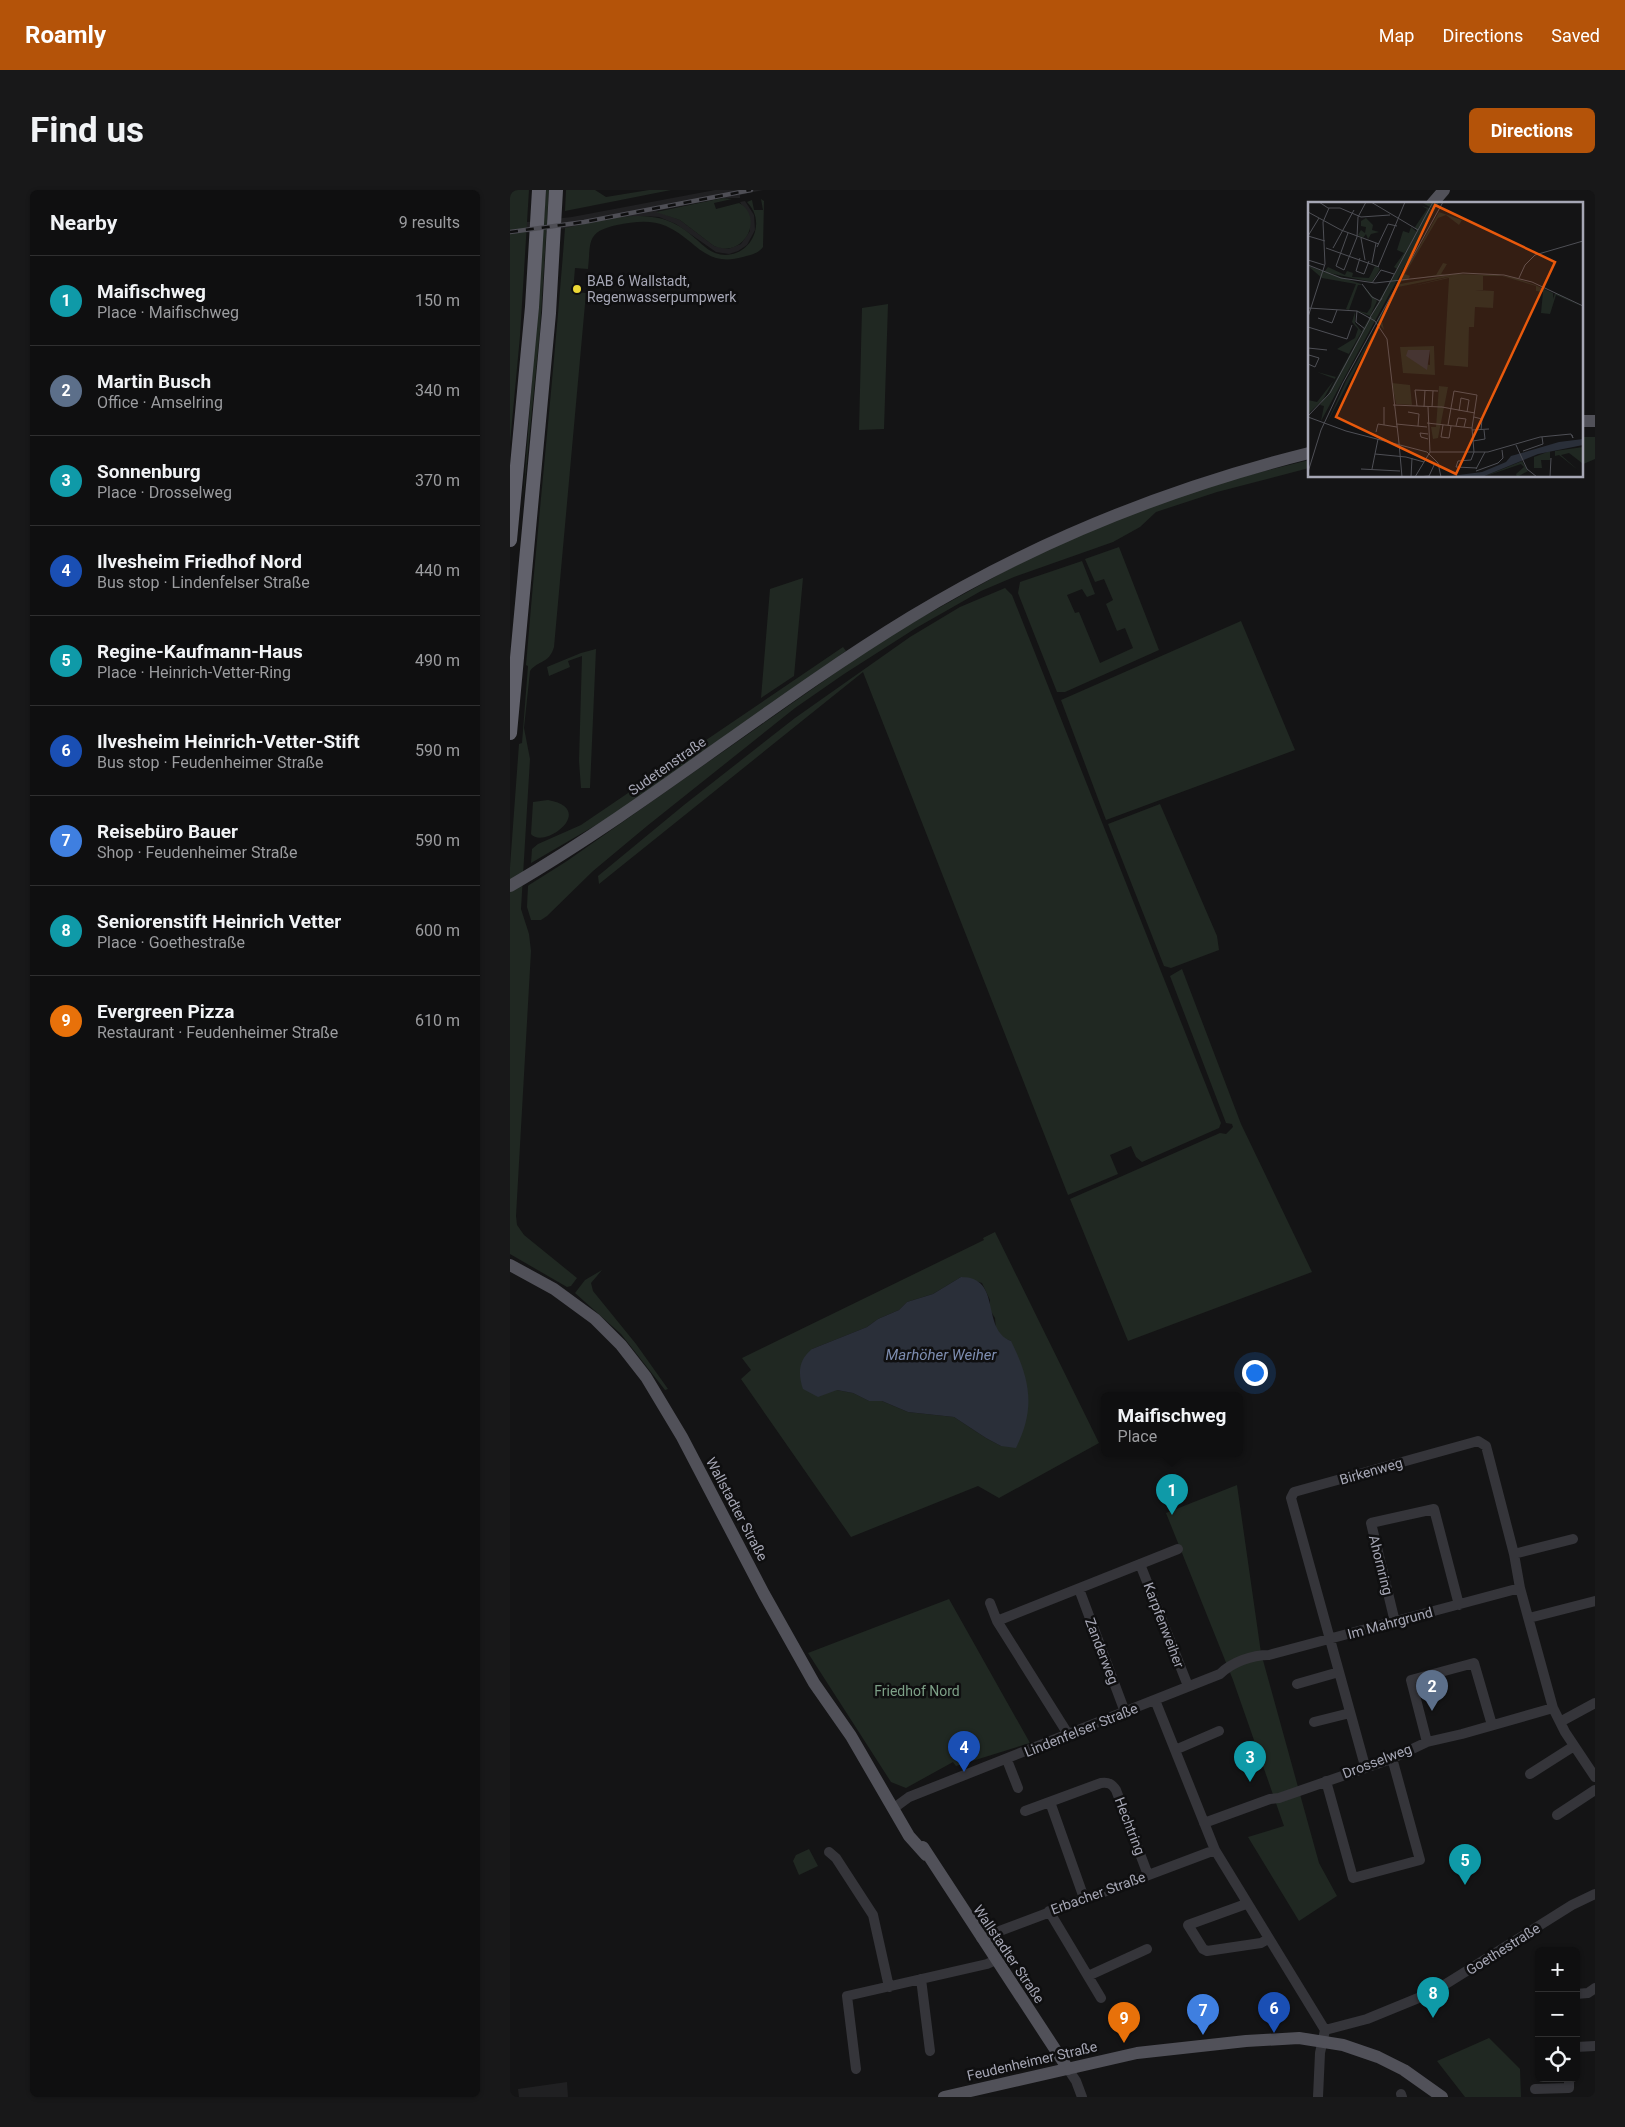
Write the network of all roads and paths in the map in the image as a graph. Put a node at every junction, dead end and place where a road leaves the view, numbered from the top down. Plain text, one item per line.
1 (539, 190) edge
2 (556, 190) edge
3 (1444, 190) edge
4 (1434, 202) edge
5 (1582, 421) edge
6 (1595, 421) edge
7 (1308, 453) edge
8 (510, 540) edge
9 (510, 733) edge
10 (510, 886) edge
11 (510, 1265) edge
12 (1572, 1539) dead end
13 (1178, 1549) dead end
14 (1514, 1554) junction
15 (1140, 1564) junction
16 (1520, 1588) junction
17 (1079, 1589) junction
18 (1595, 1601) edge
19 (990, 1603) dead end
20 (1459, 1605) junction
21 (1529, 1618) junction
22 (997, 1621) junction
23 (1395, 1622) junction
24 (1329, 1639) junction
25 (1338, 1672) junction
26 (1296, 1684) dead end
27 (1188, 1686) junction
28 (1155, 1700) junction
29 (1595, 1703) edge
30 (1553, 1708) junction
31 (1125, 1712) junction
32 (1350, 1713) junction
33 (1314, 1722) dead end
34 (1560, 1722) junction
35 (1492, 1725) junction
36 (1219, 1731) dead end
37 (1068, 1734) junction
38 (1428, 1742) junction
39 (1574, 1746) junction
40 (1175, 1750) junction
41 (1392, 1758) junction
42 (1007, 1760) junction
43 (1365, 1766) junction
44 (1530, 1774) dead end
45 (1595, 1777) edge
46 (1326, 1781) junction
47 (1018, 1788) dead end
48 (1595, 1790) edge
49 (1050, 1802) junction
50 (894, 1808) junction
51 (1025, 1811) dead end
52 (1556, 1815) dead end
53 (1204, 1823) junction
54 (1215, 1850) junction
55 (829, 1852) dead end
56 (1148, 1875) junction
57 (1595, 1894) edge
58 (1084, 1898) junction
59 (1246, 1904) junction
60 (1049, 1911) junction
61 (981, 1938) junction
62 (1268, 1939) junction
63 (1147, 1949) dead end
64 (996, 1960) junction
65 (1088, 1976) junction
66 (921, 1979) junction
67 (889, 1986) junction
68 (1595, 1988) edge
69 (1580, 1994) edge
70 (1101, 1998) dead end
71 (1323, 2036) junction
72 (1595, 2046) edge
73 (1580, 2047) edge
74 (930, 2051) dead end
75 (856, 2068) dead end
76 (1068, 2068) junction
77 (1569, 2087) edge
78 (1535, 2089) dead end
79 (944, 2097) edge
80 (1082, 2097) edge
81 (1318, 2097) edge
82 (1442, 2097) edge

1 - 8 highway
2 - 9 highway
3 - 4 main road
5 - 6 main road
7 - 10 main road, Sudetenstraße
11 - 50 main road, Wallstadter Straße
12 - 14 street
13 - 15 street
14 - 16 street, Birkenweg
14 - 24 street, Birkenweg
15 - 17 street
15 - 27 street, Karpfenweiher
16 - 20 street, Im Mahrgrund
16 - 21 street
17 - 22 street
17 - 31 street, Zanderweg
18 - 21 street
19 - 22 street
20 - 23 street, Im Mahrgrund
20 - 23 street, Ahornring
21 - 30 street
22 - 37 street
23 - 24 street, Im Mahrgrund
24 - 25 street, Birkenweg
24 - 27 street, Im Mahrgrund
25 - 26 street
25 - 32 street, Birkenweg
27 - 28 street, Im Mahrgrund
28 - 31 street, Lindenfelser Straße
28 - 40 street
29 - 34 street
30 - 34 street
30 - 35 street, Drosselweg
31 - 37 street, Lindenfelser Straße
32 - 33 street
32 - 43 street, Birkenweg
34 - 39 street
35 - 38 street, Drosselweg
35 - 38 street
36 - 40 street
37 - 42 street, Lindenfelser Straße
38 - 41 street, Drosselweg
39 - 44 street
39 - 45 street
40 - 53 street
41 - 43 street, Drosselweg
41 - 46 street
42 - 47 street, Lindenfelser Straße
42 - 50 street, Lindenfelser Straße
43 - 46 street, Drosselweg
46 - 53 street, Drosselweg
48 - 52 street
49 - 51 street, Hechtring
49 - 56 street, Hechtring
49 - 58 street
50 - 61 main road, Wallstadter Straße
53 - 54 street
54 - 56 street, Erbacher Straße
54 - 59 street
55 - 67 street
56 - 58 street, Erbacher Straße
57 - 71 street, Goethestraße
58 - 60 street, Erbacher Straße
59 - 62 street
59 - 62 street
60 - 61 street, Erbacher Straße
60 - 65 street
61 - 64 main road, Wallstadter Straße
62 - 71 street
63 - 65 street
64 - 66 street
64 - 76 main road, Wallstadter Straße
65 - 70 street
66 - 67 street
66 - 74 street
67 - 75 street
68 - 69 street
71 - 76 main road, Feudenheimer Straße
71 - 81 street
71 - 82 main road, Feudenheimer Straße
72 - 73 street
76 - 79 main road, Feudenheimer Straße
76 - 80 street
77 - 78 street

